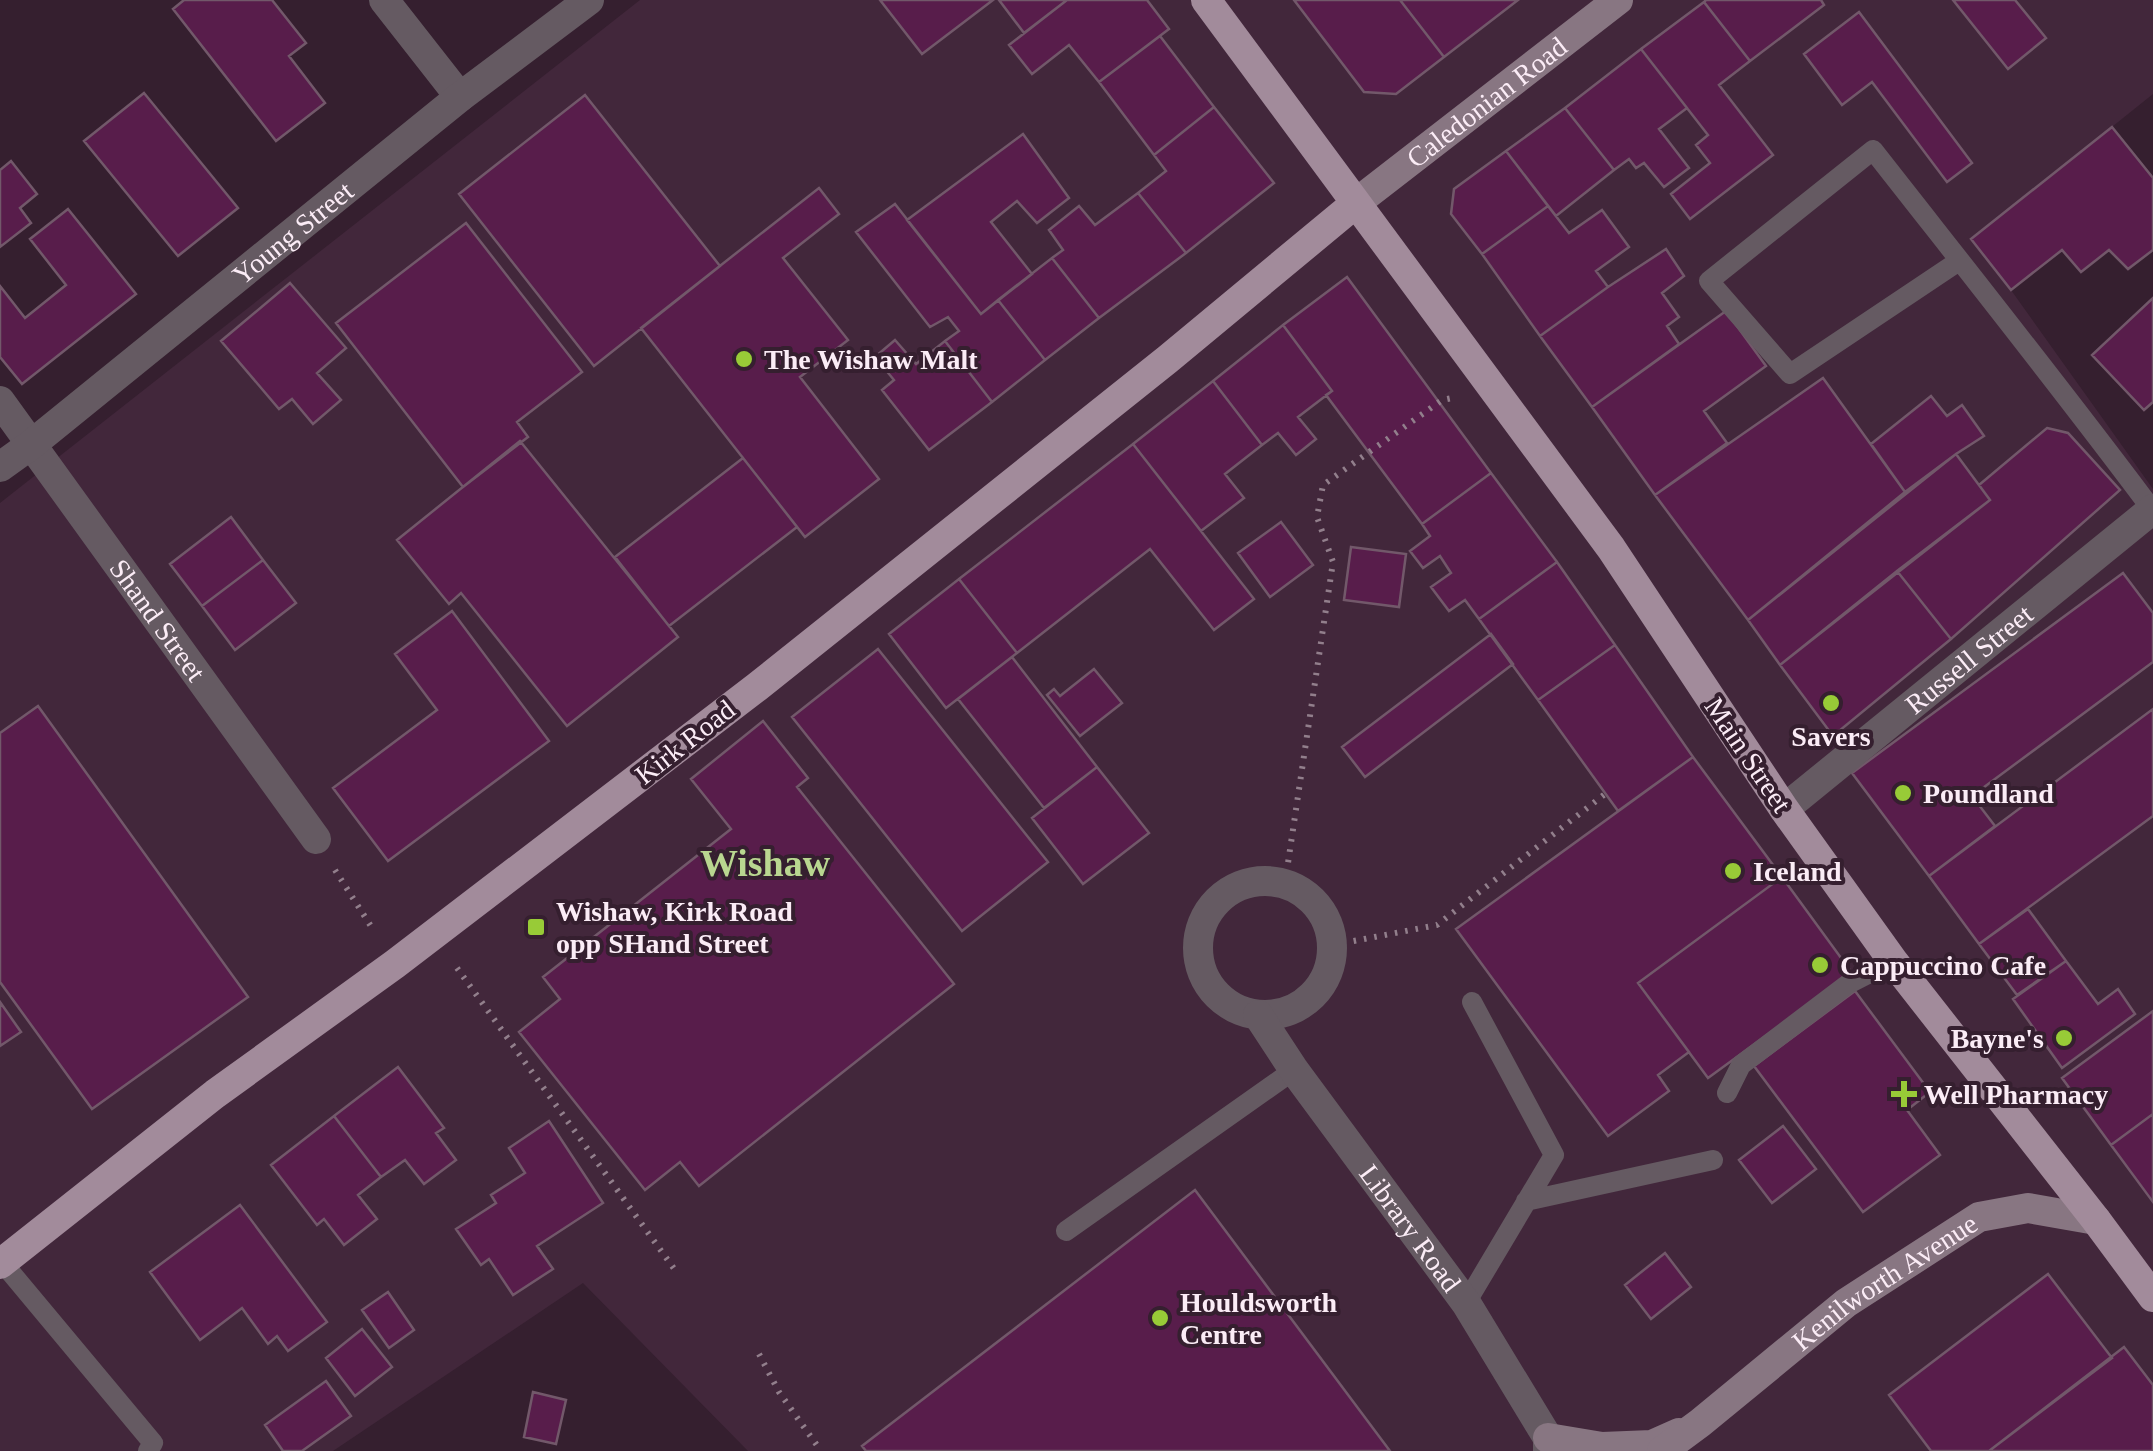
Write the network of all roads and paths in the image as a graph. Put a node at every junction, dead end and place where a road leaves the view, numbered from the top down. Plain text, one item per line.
1 (384, 0) edge
2 (589, 0) edge
3 (1206, 0) edge
4 (1618, 0) edge
5 (460, 97) junction
6 (1356, 203) junction
7 (1960, 260) junction
8 (1492, 388) junction
9 (0, 401) edge
10 (32, 444) junction
11 (0, 466) edge
12 (2153, 510) edge
13 (1606, 794) dead end
14 (1784, 809) junction
15 (316, 839) joint
16 (1285, 883) junction
17 (432, 935) junction
18 (1333, 945) junction
19 (1893, 961) junction
20 (395, 964) junction
21 (1472, 1002) dead end
22 (1258, 1015) junction
23 (1294, 1070) junction
24 (1726, 1093) dead end
25 (1713, 1160) dead end
26 (1526, 1201) junction
27 (2096, 1220) junction
28 (1066, 1232) dead end
29 (1, 1263) edge
30 (675, 1270) dead end
31 (2150, 1287) edge
32 (1466, 1303) junction
33 (759, 1354) dead end
34 (1700, 1423) junction
35 (1548, 1445) edge
36 (148, 1451) edge
37 (822, 1451) edge
38 (1662, 1451) edge

1 - 5 street
2 - 5 street, Young Street
3 - 6 main road, Main Street
4 - 6 main road, Caledonian Road
5 - 10 street, Young Street
6 - 8 main road, Main Street
6 - 17 main road, Kirk Road
7 - 7 lane
7 - 12 lane
8 - 14 main road, Main Street
8 - 16 path
9 - 10 street, Shand Street
10 - 11 street, Young Street
10 - 15 street, Shand Street
12 - 14 street, Russell Street
13 - 18 path
14 - 19 main road, Main Street
15 - 20 path
16 - 18 street
16 - 22 street, Library Road
17 - 20 main road, Kirk Road
17 - 30 path
18 - 22 street
19 - 24 lane
19 - 27 main road, Main Street
20 - 29 main road, Kirk Road
21 - 26 lane
22 - 23 street, Library Road
23 - 28 lane
23 - 32 street, Library Road
25 - 26 lane
26 - 32 lane
27 - 31 main road, Main Street
27 - 34 main road, Kenilworth Avenue
29 - 36 lane
32 - 35 street, Library Road
33 - 37 path
34 - 35 main road, Kenilworth Avenue
34 - 38 main road, Kenilworth Avenue

